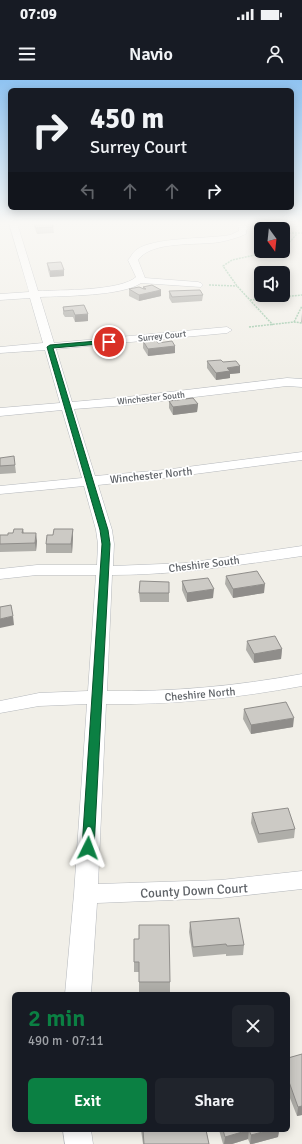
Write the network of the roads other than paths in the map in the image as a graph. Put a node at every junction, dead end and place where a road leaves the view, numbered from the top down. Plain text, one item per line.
1 (27, 273) edge
2 (140, 273) edge
3 (140, 280) junction
4 (198, 285) road end
5 (34, 295) junction
6 (0, 297) edge
7 (228, 330) dead end
8 (50, 347) junction
9 (0, 350) edge
10 (302, 382) edge
11 (67, 406) junction
12 (0, 412) edge
13 (302, 456) edge
14 (90, 482) junction
15 (0, 490) edge
16 (302, 550) edge
17 (105, 570) junction
18 (0, 574) edge
19 (302, 680) edge
20 (97, 698) junction
21 (0, 707) edge
22 (302, 880) edge
23 (86, 894) junction
24 (78, 992) edge
25 (77, 1132) edge
26 (78, 1144) edge

1 - 5 street
2 - 3 street
3 - 4 street
3 - 5 street
5 - 6 street
5 - 8 street
7 - 8 street, Surrey Court
8 - 9 street, Surrey Court
8 - 11 street
10 - 11 street, Winchester South
11 - 12 street, Winchester South
11 - 14 street
13 - 14 street, Winchester North
14 - 15 street, Winchester North
14 - 17 street
16 - 17 street, Cheshire South
17 - 18 street, Cheshire South
17 - 20 street
19 - 20 street, Cheshire North
20 - 21 street, Cheshire North
20 - 23 street
22 - 23 street, County Down Court
23 - 24 street
25 - 26 street

